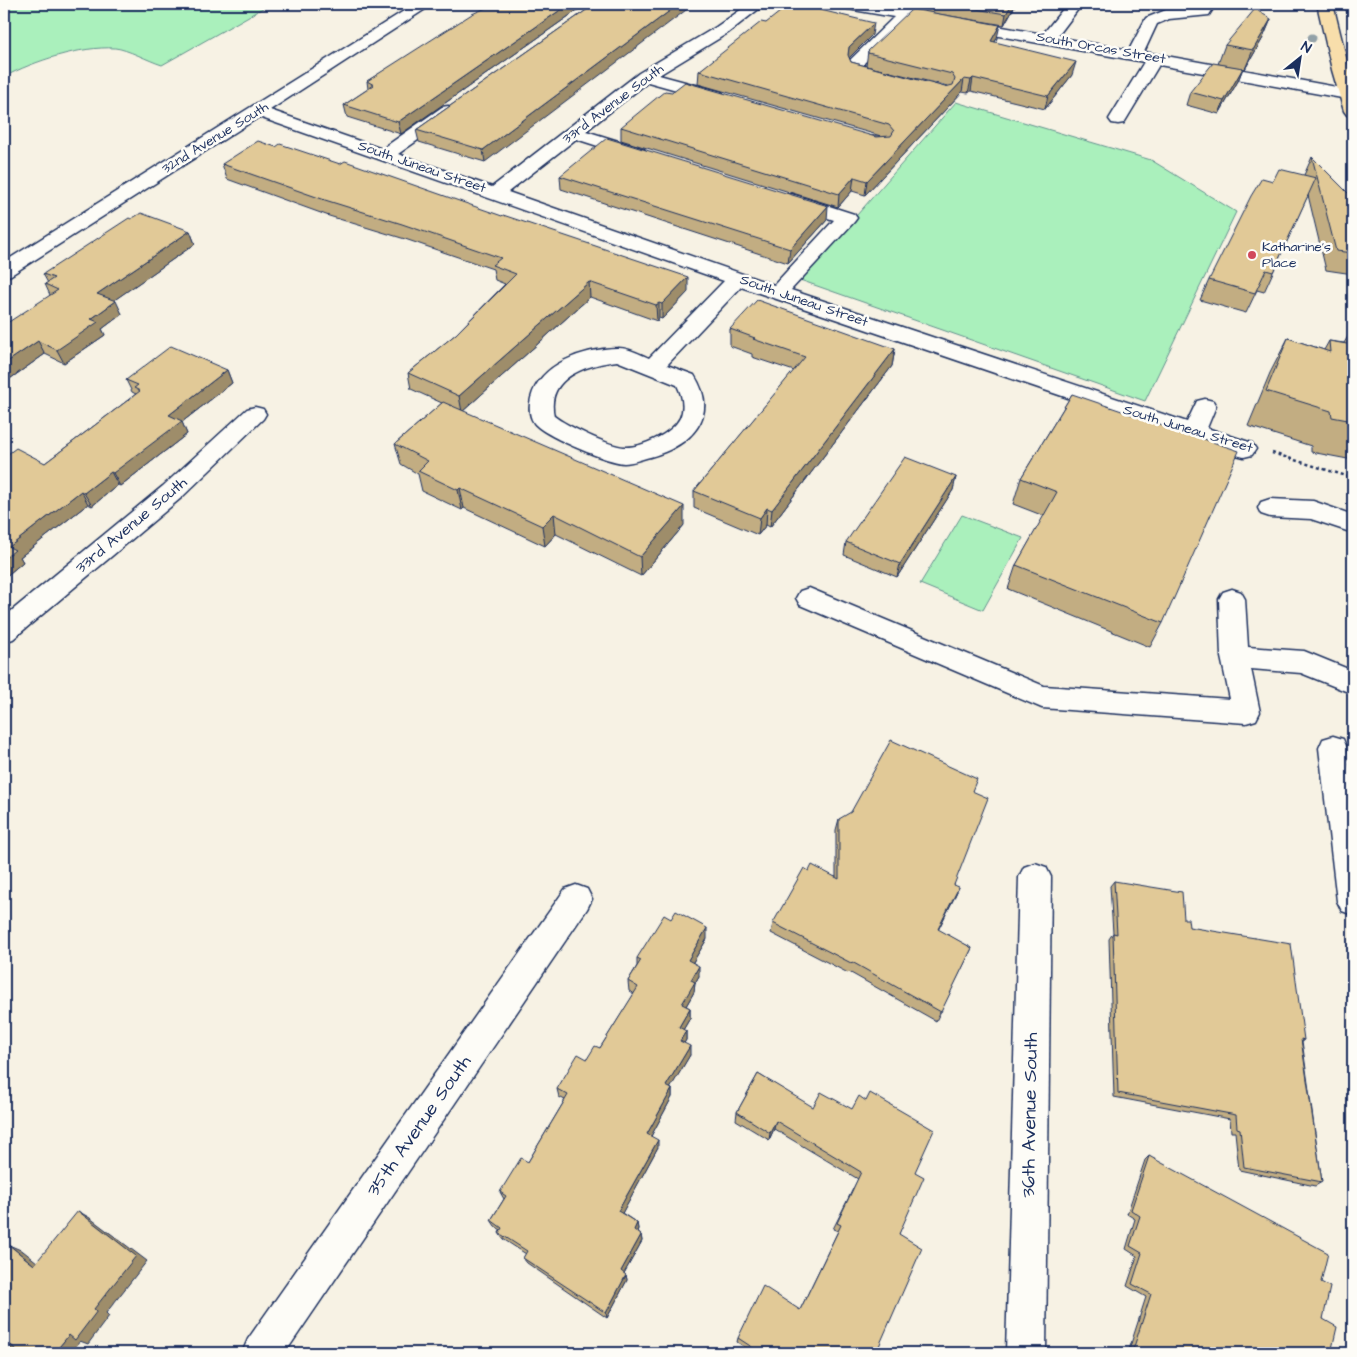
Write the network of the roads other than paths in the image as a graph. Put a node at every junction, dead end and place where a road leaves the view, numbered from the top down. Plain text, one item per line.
1 (425, 4) edge
2 (758, 4) edge
3 (848, 4) edge
4 (1074, 4) edge
5 (1209, 4) edge
6 (1325, 4) edge
7 (911, 9) edge
8 (1048, 38) junction
9 (1135, 54) junction
10 (1155, 58) junction
11 (645, 76) junction
12 (900, 82) edge
13 (1350, 94) edge
14 (730, 100) edge
15 (457, 104) edge
16 (258, 111) junction
17 (1353, 111) edge
18 (1118, 119) dead end
19 (573, 132) junction
20 (386, 154) junction
21 (658, 159) edge
22 (496, 193) junction
23 (772, 194) edge
24 (4, 271) edge
25 (738, 279) junction
26 (778, 293) junction
27 (652, 367) junction
28 (1205, 406) dead end
29 (255, 414) dead end
30 (1193, 433) junction
31 (1244, 449) road end
32 (1270, 508) dead end
33 (1353, 524) edge
34 (809, 598) dead end
35 (1232, 599) dead end
36 (4, 632) edge
37 (1235, 657) junction
38 (1353, 683) edge
39 (1333, 748) dead end
40 (1035, 877) dead end
41 (576, 899) dead end
42 (1353, 901) edge
43 (262, 1353) edge
44 (1026, 1353) edge

1 - 16 street, 32nd Avenue South
2 - 11 street, 33rd Avenue South
3 - 7 street, South Orcas Street
4 - 8 street
5 - 9 street
6 - 13 main road
7 - 8 street, South Orcas Street
7 - 12 street
8 - 9 street, South Orcas Street
9 - 10 street, South Orcas Street
10 - 13 street, South Orcas Street
10 - 18 street
11 - 14 street
11 - 19 street, 33rd Avenue South
13 - 17 main road
15 - 20 street
16 - 20 street, South Juneau Street
16 - 24 street, 32nd Avenue South
19 - 21 street
19 - 22 street, 33rd Avenue South
20 - 22 street, South Juneau Street
22 - 25 street, South Juneau Street
23 - 26 street
25 - 26 street, South Juneau Street
25 - 27 street
26 - 30 street, South Juneau Street
27 - 27 street
28 - 30 street
29 - 36 street, 33rd Avenue South
30 - 31 street, South Juneau Street
32 - 33 street
34 - 37 street
35 - 37 street
37 - 38 street
39 - 42 street
40 - 44 street, 36th Avenue South
41 - 43 street, 35th Avenue South

